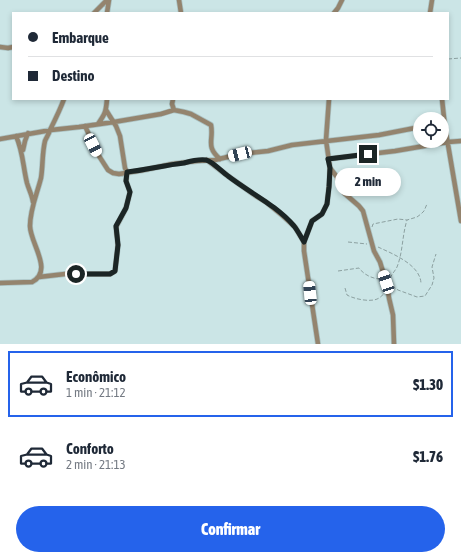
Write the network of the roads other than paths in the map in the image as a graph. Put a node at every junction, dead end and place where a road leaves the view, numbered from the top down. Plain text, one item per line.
1 (108, 0) edge
2 (179, 0) edge
3 (342, 0) edge
4 (432, 0) edge
5 (95, 12) edge
6 (107, 12) edge
7 (181, 12) edge
8 (335, 12) edge
9 (430, 12) edge
10 (0, 47) edge
11 (12, 47) edge
12 (64, 100) edge
13 (107, 100) edge
14 (173, 100) edge
15 (329, 100) edge
16 (442, 100) edge
17 (106, 110) junction
18 (174, 110) junction
19 (443, 112) edge
20 (114, 122) junction
21 (98, 124) junction
22 (85, 126) junction
23 (413, 128) edge
24 (51, 130) junction
25 (28, 133) junction
26 (16, 136) junction
27 (0, 139) edge
28 (326, 140) junction
29 (449, 140) edge
30 (461, 142) edge
31 (449, 146) edge
32 (413, 147) edge
33 (22, 152) junction
34 (220, 159) junction
35 (328, 159) junction
36 (207, 160) junction
37 (330, 168) junction
38 (127, 172) junction
39 (33, 203) junction
40 (461, 221) edge
41 (304, 242) junction
42 (39, 277) junction
43 (0, 283) edge
44 (318, 344) edge
45 (394, 344) edge

1 - 5 street
1 - 6 street
2 - 7 street
3 - 8 street
4 - 9 street
10 - 11 street
12 - 24 street
13 - 17 street
14 - 18 street
15 - 28 street
16 - 19 street
17 - 20 street
17 - 21 street
18 - 20 street
18 - 34 street
20 - 21 street
20 - 38 street
21 - 22 street
22 - 24 street
22 - 38 street
23 - 28 street
24 - 25 street
24 - 39 street
25 - 26 street
25 - 33 street
26 - 27 street
26 - 33 street
28 - 34 street
28 - 35 street
29 - 30 street
31 - 40 street
32 - 35 street
33 - 39 street
34 - 36 street
35 - 37 street
36 - 38 street
36 - 41 street
37 - 41 street
37 - 45 street
38 - 42 street
39 - 42 street
41 - 44 street
42 - 43 street

